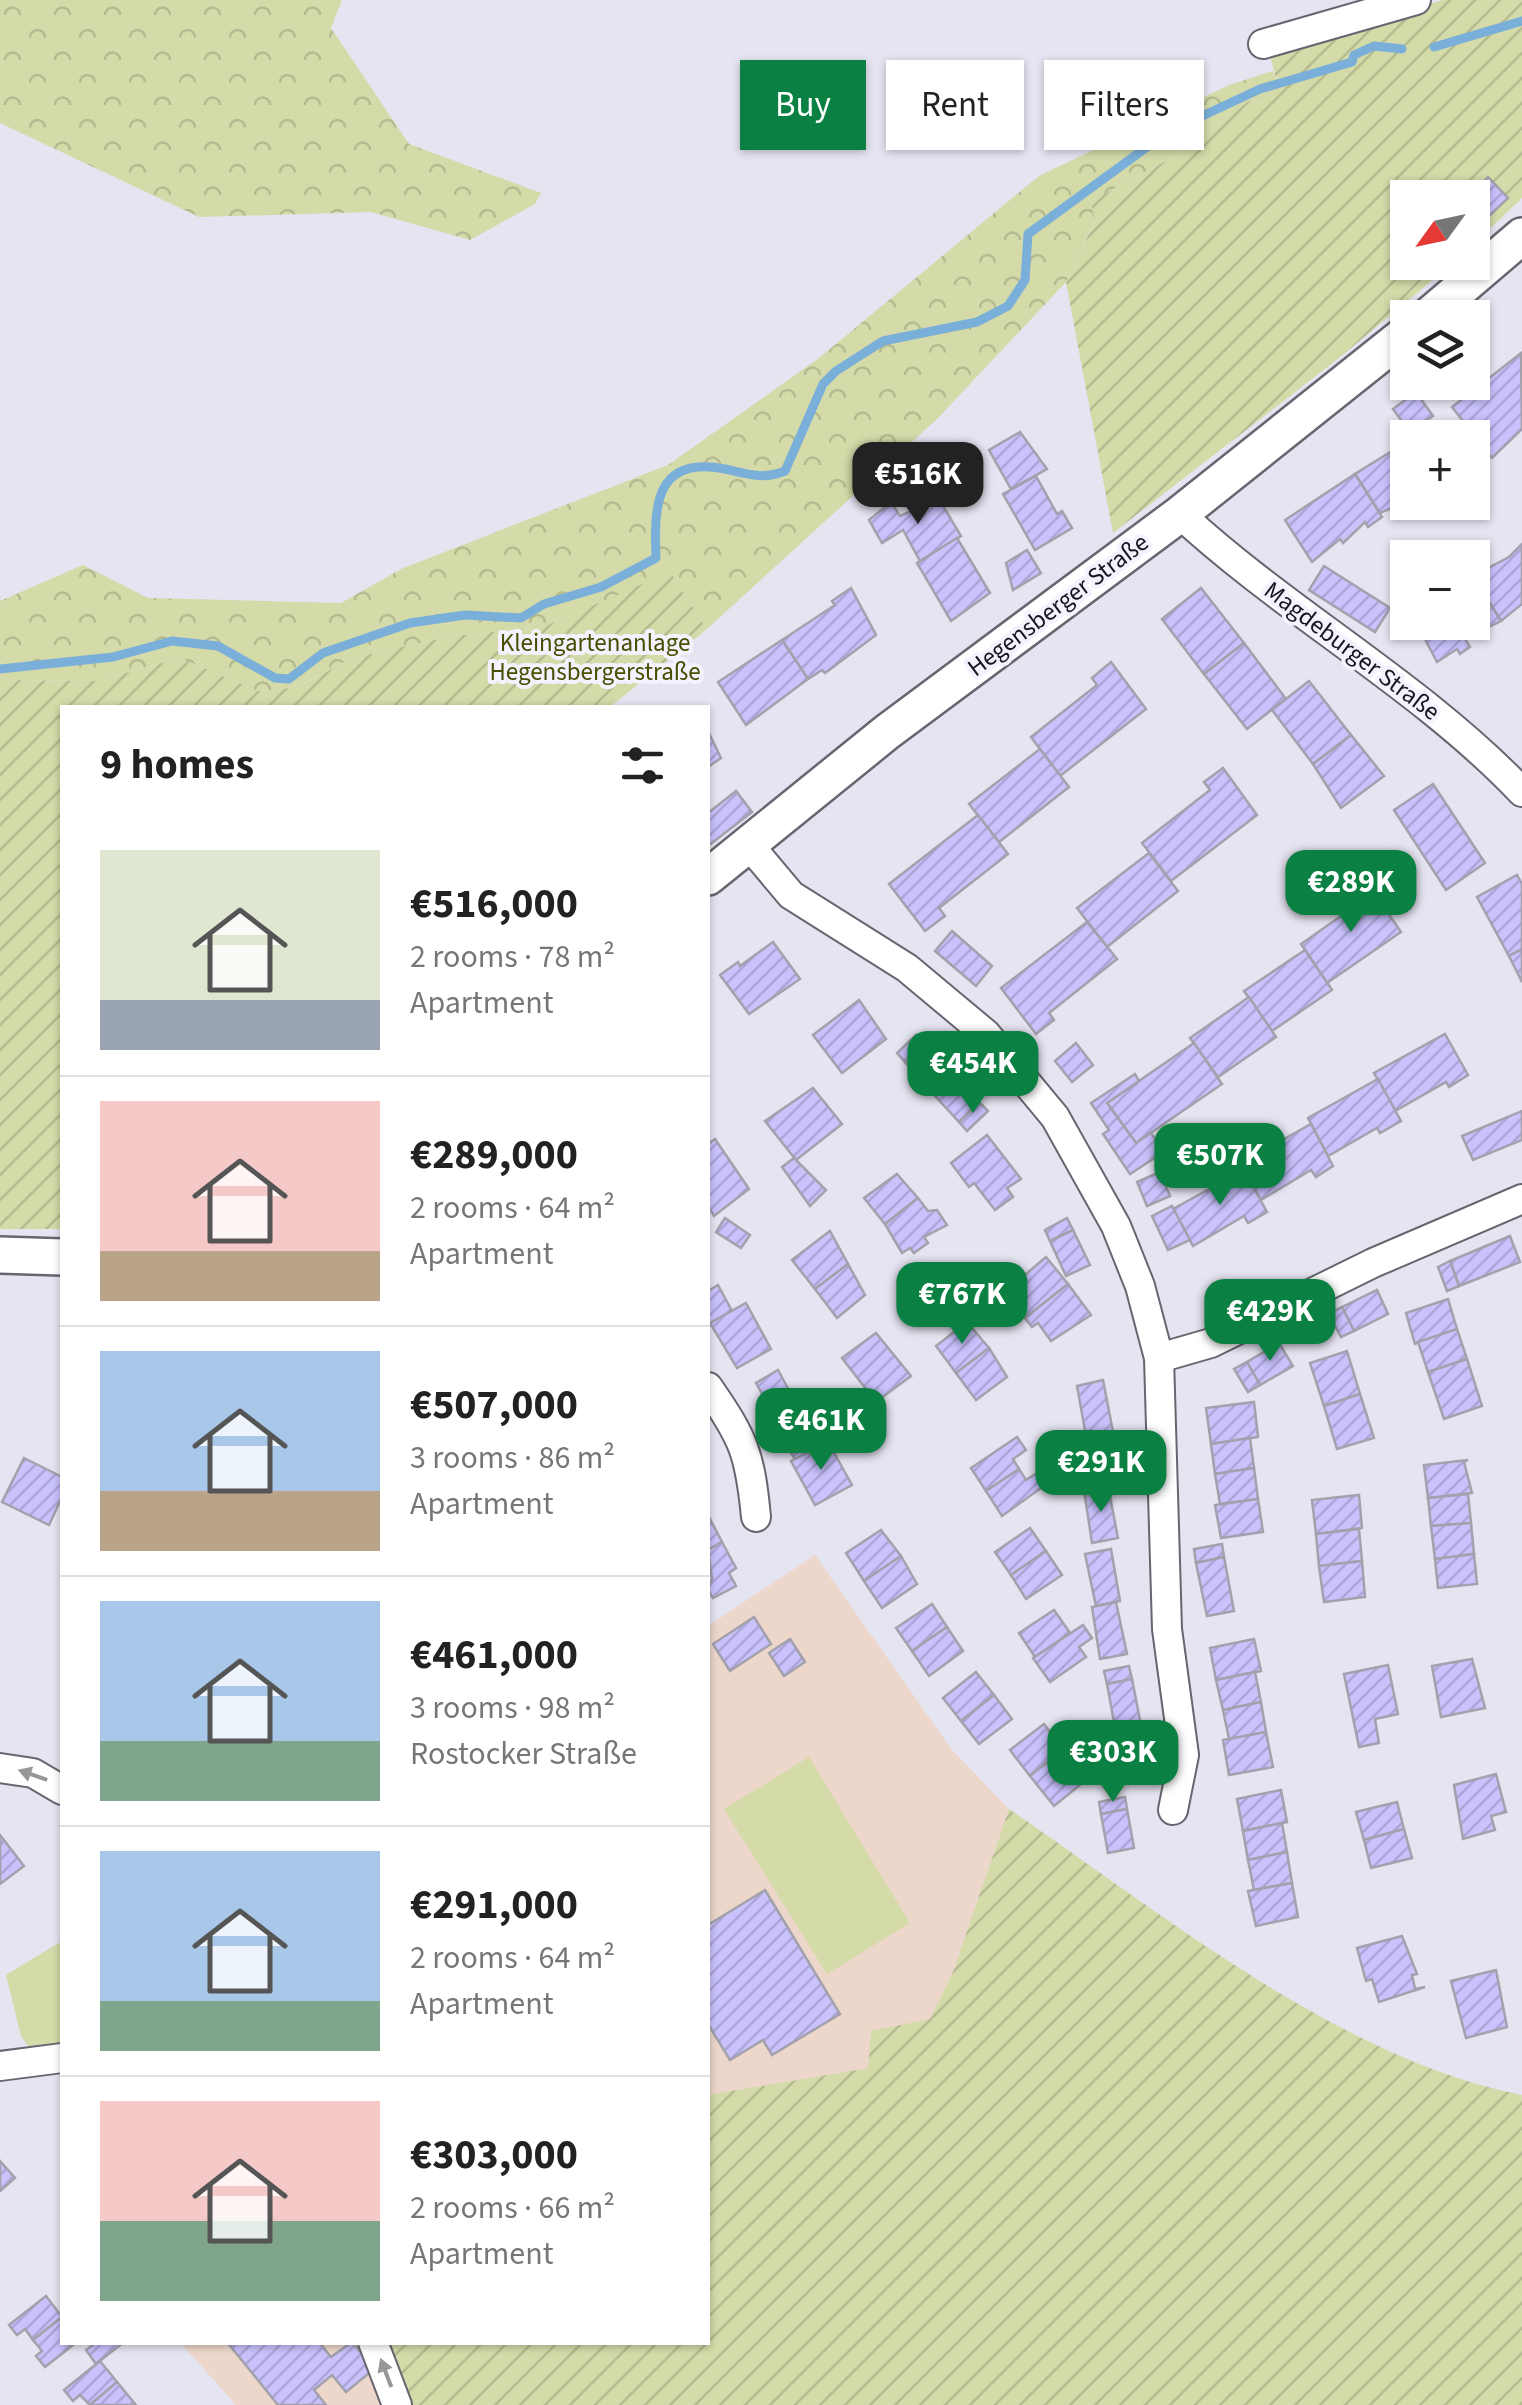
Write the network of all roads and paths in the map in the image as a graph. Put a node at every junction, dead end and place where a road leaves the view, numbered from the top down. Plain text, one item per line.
1 (1416, 0) edge
2 (1263, 44) dead end
3 (1522, 236) edge
4 (1447, 300) edge
5 (1390, 346) edge
6 (1180, 514) junction
7 (1522, 792) edge
8 (750, 845) junction
9 (710, 875) edge
10 (1522, 1199) edge
11 (0, 1255) edge
12 (60, 1257) edge
13 (1160, 1358) junction
14 (710, 1390) edge
15 (756, 1518) dead end
16 (0, 1768) edge
17 (60, 1789) edge
18 (1173, 1810) dead end
19 (60, 2058) edge
20 (0, 2066) edge
21 (374, 2345) edge
22 (397, 2405) edge

1 - 2 street
3 - 4 street
5 - 6 street, Hegensberger Straße
6 - 7 street, Magdeburger Straße
6 - 8 street, Hegensberger Straße
8 - 9 street, Hegensberger Straße
8 - 13 street
10 - 13 street
11 - 12 street
13 - 18 street
14 - 15 street
17 -> 16 street
19 - 20 street
22 -> 21 street

